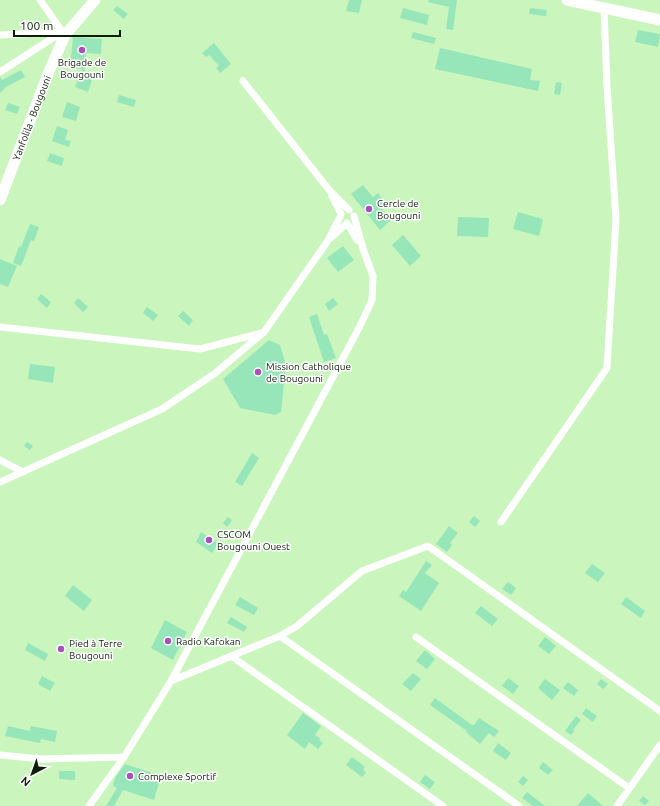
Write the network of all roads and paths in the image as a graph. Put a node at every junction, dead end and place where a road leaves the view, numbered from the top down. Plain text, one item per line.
1 (40, 0) edge
2 (95, 0) edge
3 (567, 0) edge
4 (604, 8) junction
5 (660, 20) edge
6 (64, 34) junction
7 (0, 35) edge
8 (0, 72) edge
9 (243, 81) dead end
10 (5, 174) edge
11 (330, 190) junction
12 (0, 200) edge
13 (351, 213) junction
14 (340, 216) junction
15 (348, 223) junction
16 (327, 242) junction
17 (363, 249) junction
18 (0, 327) edge
19 (264, 332) junction
20 (0, 460) edge
21 (23, 472) junction
22 (0, 482) edge
23 (501, 522) dead end
24 (280, 636) junction
25 (416, 637) dead end
26 (232, 656) junction
27 (171, 681) junction
28 (660, 711) edge
29 (660, 745) edge
30 (0, 755) edge
31 (124, 757) junction
32 (630, 788) junction
33 (89, 806) edge
34 (443, 806) edge
35 (519, 806) edge
36 (617, 806) edge

1 - 6 street
2 - 6 main road, Yanfolila - Bougouni
3 - 4 main road
4 - 5 main road
4 - 23 street
6 - 7 street
6 - 8 street
6 - 10 main road, Yanfolila - Bougouni
9 - 11 street
10 - 12 main road, Yanfolila - Bougouni
11 - 13 street
11 - 14 street
13 - 14 street
13 - 15 street
13 - 17 street
14 - 15 street
14 - 16 street
15 - 16 street
15 - 17 street
16 - 19 street
17 - 27 street
18 - 19 street
19 - 21 street
20 - 21 street
21 - 22 street
24 - 26 street
24 - 28 street
24 - 35 street
25 - 32 street
26 - 27 street
26 - 34 street
27 - 31 street
29 - 32 street
30 - 31 street
31 - 33 street
32 - 36 street

